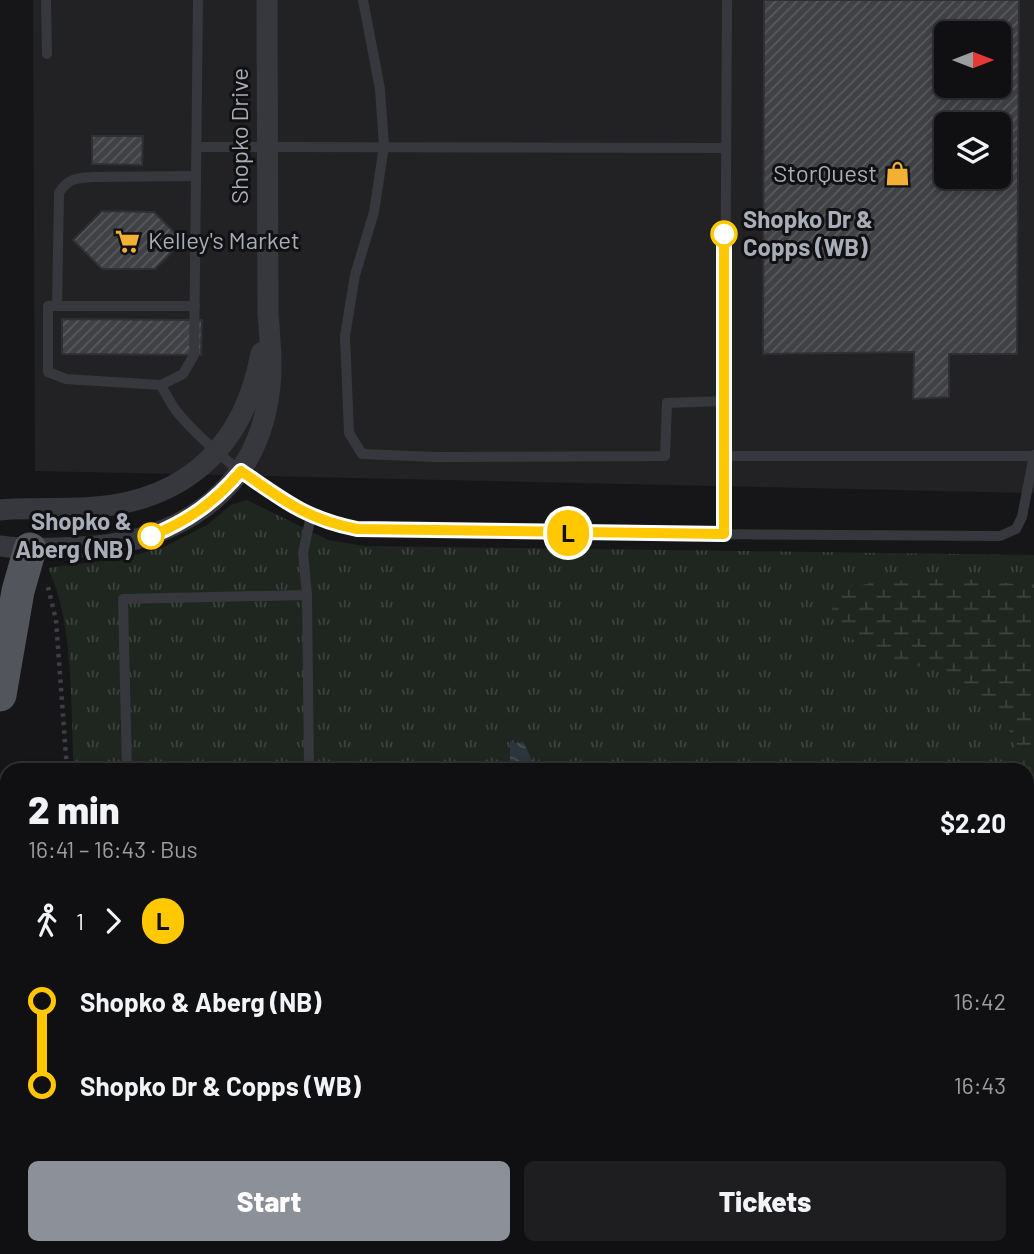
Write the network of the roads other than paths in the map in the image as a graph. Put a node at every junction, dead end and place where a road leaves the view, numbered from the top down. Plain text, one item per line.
1 (46, 0) edge
2 (198, 0) edge
3 (267, 0) edge
4 (363, 0) edge
5 (727, 0) edge
6 (47, 54) dead end
7 (267, 145) junction
8 (384, 146) junction
9 (197, 147) junction
10 (724, 148) junction
11 (196, 176) junction
12 (57, 306) junction
13 (195, 306) junction
14 (268, 313) junction
15 (161, 385) junction
16 (724, 401) junction
17 (219, 451) junction
18 (724, 456) junction
19 (1034, 456) edge
20 (241, 471) junction
21 (0, 510) edge
22 (311, 516) junction
23 (724, 534) junction
24 (15, 547) edge
25 (307, 595) junction
26 (0, 695) edge
27 (127, 763) edge
28 (309, 763) edge

1 - 6 lane
2 - 9 lane
3 - 7 street, Shopko Drive
4 - 8 lane
5 - 10 lane
7 - 8 lane
7 - 9 lane
7 - 14 street, Shopko Drive
8 - 10 lane
8 - 16 lane
9 - 11 lane
10 - 16 lane
11 - 12 lane
11 - 13 lane
12 - 13 lane
12 - 15 lane
13 - 15 lane
14 - 17 street, Shopko Drive
14 - 20 street, Shopko Drive
15 - 17 lane
16 - 18 lane
17 - 20 lane
17 - 21 street, Shopko Drive
18 - 19 lane
18 - 23 lane
19 - 23 lane
20 - 22 lane
20 - 24 street, Shopko Drive
22 - 23 lane
22 - 25 lane
24 - 26 main road
25 - 27 lane
25 - 28 lane

